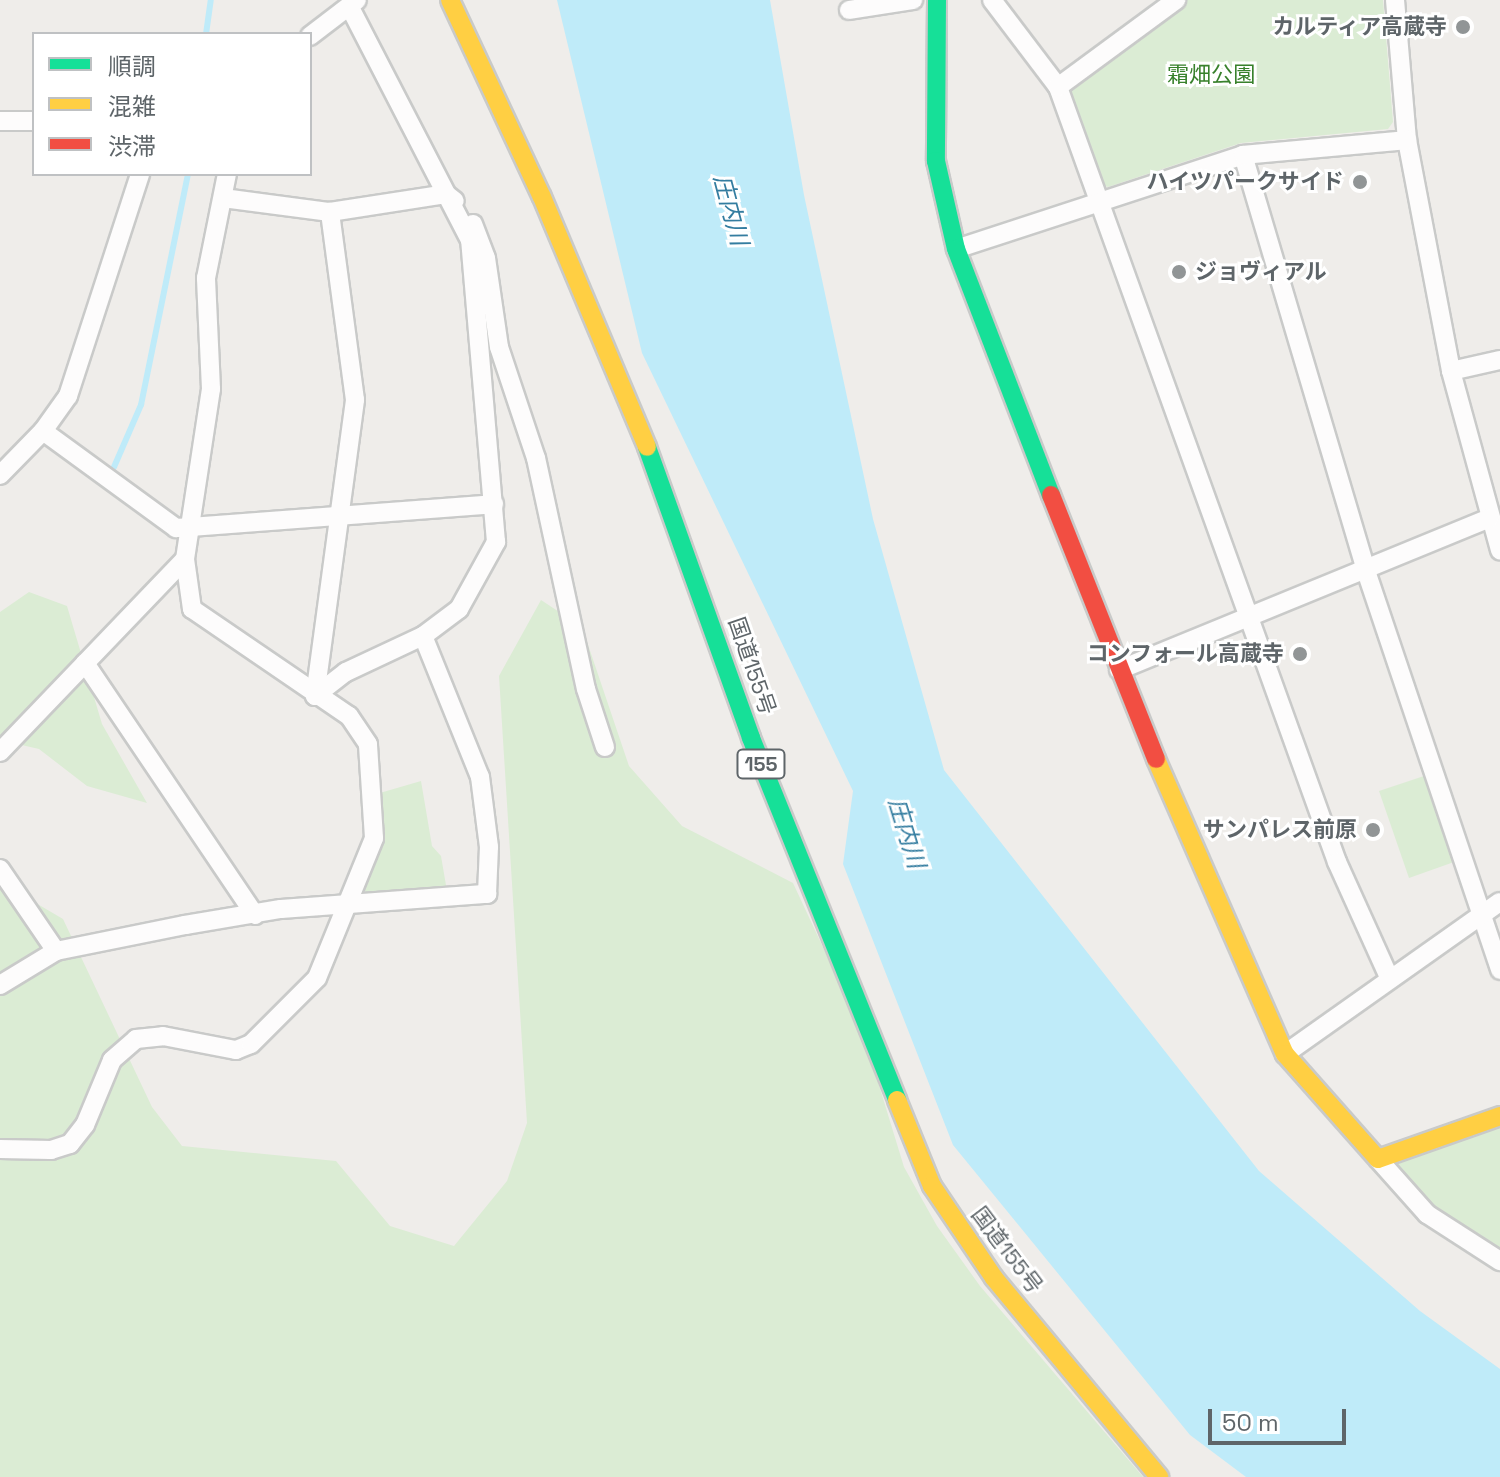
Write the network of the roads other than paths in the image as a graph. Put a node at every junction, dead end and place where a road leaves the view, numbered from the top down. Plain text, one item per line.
1 (450, 0) edge
2 (913, 0) edge
3 (937, 0) edge
4 (992, 0) edge
5 (1176, 0) edge
6 (1395, 0) edge
7 (353, 4) edge
8 (1151, 7) edge
9 (849, 10) dead end
10 (312, 35) edge
11 (1058, 87) junction
12 (0, 121) edge
13 (32, 121) edge
14 (1407, 140) junction
15 (1243, 155) junction
16 (139, 176) edge
17 (227, 176) edge
18 (446, 194) junction
19 (223, 198) junction
20 (1098, 202) junction
21 (330, 212) junction
22 (956, 249) junction
23 (1500, 360) edge
24 (1451, 371) junction
25 (43, 431) junction
26 (0, 475) edge
27 (494, 504) junction
28 (340, 512) junction
29 (1489, 518) junction
30 (187, 529) junction
31 (1500, 550) edge
32 (185, 559) junction
33 (1366, 571) junction
34 (1248, 617) junction
35 (423, 636) junction
36 (85, 663) junction
37 (1119, 670) junction
38 (315, 696) junction
39 (605, 747) dead end
40 (0, 752) edge
41 (0, 869) edge
42 (1500, 902) edge
43 (351, 903) junction
44 (1480, 913) junction
45 (255, 915) junction
46 (56, 951) junction
47 (1500, 970) edge
48 (1389, 977) junction
49 (0, 985) edge
50 (1285, 1054) junction
51 (1500, 1116) edge
52 (0, 1149) edge
53 (1378, 1159) junction
54 (1500, 1261) edge
55 (1159, 1477) edge

1 - 55 main road, 国道155号 / 155
2 - 9 street
3 - 22 main road
4 - 11 street
5 - 8 street
6 - 14 street
7 - 10 street
7 - 18 street
8 - 11 street
11 - 20 street
12 - 13 street
14 - 15 street
14 - 24 street
15 - 20 street
15 - 33 street
16 - 25 street
17 - 19 street
18 - 21 street
18 - 27 street
18 - 39 street
19 - 21 street
19 - 30 street
20 - 22 street
20 - 34 street
21 - 28 street
22 - 37 main road
23 - 24 street
24 - 29 street
25 - 26 street
25 - 30 street
27 - 28 street
27 - 35 street
28 - 30 street
28 - 38 street
29 - 31 street
29 - 33 street
30 - 32 street
32 - 36 street
32 - 38 street
33 - 34 street
33 - 44 street
34 - 37 street
34 - 48 street
35 - 38 street
35 - 43 street
36 - 40 street
36 - 45 street
37 - 50 main road
38 - 43 street
41 - 46 street
42 - 44 street
43 - 45 street
43 - 52 street
44 - 47 street
44 - 48 street
45 - 46 street
46 - 49 street
48 - 50 street
50 - 53 main road
51 - 53 main road
53 - 54 street

